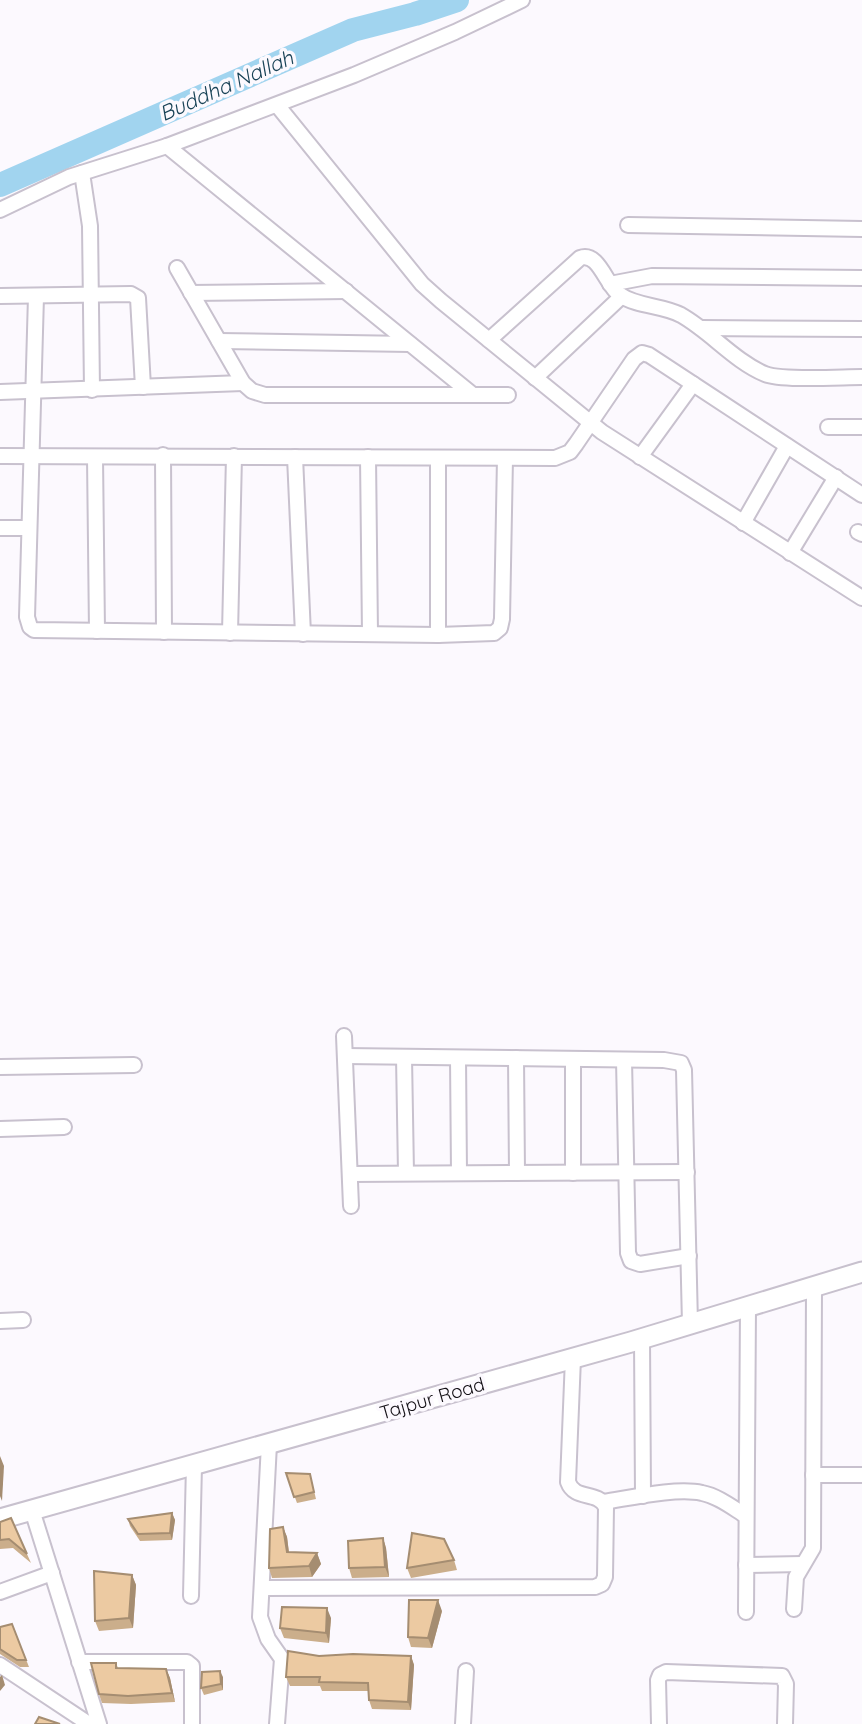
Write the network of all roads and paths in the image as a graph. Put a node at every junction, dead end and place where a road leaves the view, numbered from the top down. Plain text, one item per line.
1 (522, 0) edge
2 (276, 105) junction
3 (167, 146) junction
4 (82, 173) junction
5 (0, 210) edge
6 (628, 225) dead end
7 (862, 229) edge
8 (177, 268) dead end
9 (862, 278) edge
10 (610, 284) junction
11 (345, 292) junction
12 (191, 293) junction
13 (91, 295) junction
14 (0, 296) edge
15 (36, 296) junction
16 (622, 296) junction
17 (701, 328) junction
18 (862, 329) edge
19 (489, 340) junction
20 (219, 341) junction
21 (410, 344) junction
22 (862, 377) edge
23 (535, 378) junction
24 (243, 383) junction
25 (693, 384) junction
26 (143, 387) junction
27 (92, 390) junction
28 (0, 392) edge
29 (34, 392) junction
30 (473, 395) junction
31 (508, 395) dead end
32 (592, 424) junction
33 (828, 427) dead end
34 (862, 427) edge
35 (787, 446) junction
36 (163, 455) junction
37 (0, 456) edge
38 (31, 456) junction
39 (234, 456) junction
40 (95, 457) junction
41 (295, 457) junction
42 (368, 457) junction
43 (640, 457) junction
44 (438, 458) junction
45 (505, 458) junction
46 (836, 477) junction
47 (862, 495) edge
48 (743, 523) junction
49 (0, 528) edge
50 (29, 528) junction
51 (790, 553) junction
52 (862, 598) edge
53 (97, 631) junction
54 (164, 632) junction
55 (230, 633) junction
56 (303, 634) junction
57 (370, 634) junction
58 (438, 635) junction
59 (344, 1036) dead end
60 (345, 1056) junction
61 (404, 1057) junction
62 (458, 1058) junction
63 (516, 1058) junction
64 (573, 1059) junction
65 (624, 1059) junction
66 (134, 1065) dead end
67 (0, 1067) edge
68 (64, 1127) dead end
69 (0, 1129) edge
70 (687, 1172) junction
71 (406, 1173) junction
72 (459, 1173) junction
73 (517, 1173) junction
74 (573, 1173) junction
75 (626, 1173) junction
76 (350, 1174) junction
77 (351, 1206) dead end
78 (689, 1256) junction
79 (862, 1272) edge
80 (814, 1287) junction
81 (748, 1307) junction
82 (23, 1320) dead end
83 (0, 1321) edge
84 (690, 1324) junction
85 (642, 1339) junction
86 (573, 1358) junction
87 (269, 1444) junction
88 (194, 1465) junction
89 (813, 1475) junction
90 (862, 1475) edge
91 (643, 1496) junction
92 (604, 1502) junction
93 (32, 1510) junction
94 (746, 1516) junction
95 (0, 1519) edge
96 (802, 1564) junction
97 (746, 1565) junction
98 (52, 1573) junction
99 (262, 1588) junction
100 (0, 1592) edge
101 (191, 1596) dead end
102 (794, 1609) dead end
103 (746, 1612) dead end
104 (79, 1662) junction
105 (0, 1665) edge
106 (466, 1671) dead end
107 (89, 1724) edge
108 (99, 1724) edge
109 (192, 1724) edge
110 (277, 1724) edge
111 (463, 1724) edge
112 (659, 1724) edge
113 (785, 1724) edge

1 - 2 street
2 - 3 street
2 - 19 street
3 - 4 street
3 - 11 street
4 - 5 street
4 - 13 street
6 - 7 street
8 - 12 street
9 - 10 street
10 - 16 street
10 - 19 street
11 - 12 street
11 - 21 street
12 - 20 street
13 - 15 street
13 - 26 street
13 - 27 street
14 - 15 street
15 - 29 street
16 - 17 street
16 - 23 street
17 - 18 street
17 - 22 street
19 - 23 street
20 - 21 street
20 - 24 street
21 - 30 street
23 - 32 street
24 - 26 street
24 - 30 street
25 - 32 street
25 - 35 street
25 - 43 street
26 - 27 street
27 - 29 street
28 - 29 street
29 - 38 street
30 - 31 street
32 - 43 street
32 - 45 street
33 - 34 street
35 - 46 street
35 - 48 street
36 - 39 street
36 - 40 street
36 - 54 street
37 - 38 street
38 - 40 street
38 - 50 street
39 - 41 street
39 - 55 street
40 - 53 street
41 - 42 street
41 - 56 street
42 - 44 street
42 - 57 street
43 - 48 street
44 - 45 street
44 - 58 street
45 - 58 street
46 - 47 street
46 - 51 street
48 - 51 street
49 - 50 street
50 - 53 street
51 - 52 street
53 - 54 street
54 - 55 street
55 - 56 street
56 - 57 street
57 - 58 street
59 - 60 street
60 - 61 street
60 - 76 street
61 - 62 street
61 - 71 street
62 - 63 street
62 - 72 street
63 - 64 street
63 - 73 street
64 - 65 street
64 - 74 street
65 - 70 street
65 - 75 street
66 - 67 street
68 - 69 street
70 - 75 street
70 - 78 street
71 - 72 street
71 - 76 street
72 - 73 street
73 - 74 street
74 - 75 street
75 - 78 street
76 - 77 street
78 - 84 street
79 - 80 main road, Tajpur Road
80 - 81 main road, Tajpur Road
80 - 89 street
81 - 84 main road, Tajpur Road
81 - 94 street
82 - 83 street
84 - 85 main road, Tajpur Road
85 - 86 main road, Tajpur Road
85 - 91 street
86 - 87 main road, Tajpur Road
86 - 92 street
87 - 88 main road, Tajpur Road
87 - 99 street
88 - 93 main road, Tajpur Road
88 - 101 street
89 - 90 street
89 - 96 street
91 - 92 street
91 - 94 street
92 - 99 street
93 - 95 main road, Tajpur Road
93 - 98 street
94 - 97 street
96 - 97 street
96 - 102 street
97 - 103 street
98 - 100 street
98 - 104 street
99 - 110 street
104 - 108 street
104 - 109 street
105 - 107 street
106 - 111 street
112 - 113 street

